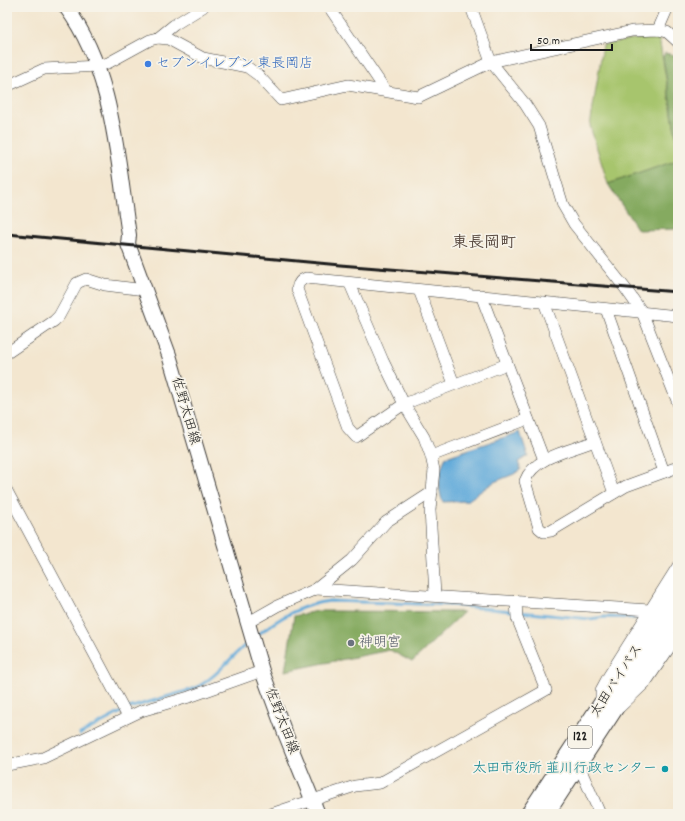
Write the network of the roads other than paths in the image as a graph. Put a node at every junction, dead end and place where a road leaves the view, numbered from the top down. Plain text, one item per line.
1 (66, 7) edge
2 (203, 7) edge
3 (329, 7) edge
4 (471, 7) edge
5 (668, 7) edge
6 (658, 30) junction
7 (158, 38) junction
8 (678, 42) edge
9 (491, 62) junction
10 (97, 66) junction
11 (7, 86) edge
12 (386, 91) junction
13 (350, 284) junction
14 (144, 290) junction
15 (419, 290) junction
16 (481, 295) junction
17 (544, 302) junction
18 (606, 308) junction
19 (642, 312) junction
20 (678, 316) edge
21 (7, 353) edge
22 (507, 364) junction
23 (454, 384) junction
24 (678, 403) edge
25 (404, 404) junction
26 (528, 418) junction
27 (595, 441) junction
28 (431, 456) junction
29 (544, 460) junction
30 (678, 467) edge
31 (664, 472) junction
32 (7, 491) edge
33 (432, 492) junction
34 (614, 493) junction
35 (678, 566) edge
36 (678, 587) edge
37 (316, 589) junction
38 (436, 595) junction
39 (516, 601) junction
40 (650, 610) junction
41 (678, 612) edge
42 (247, 622) junction
43 (678, 635) edge
44 (262, 671) junction
45 (606, 710) junction
46 (128, 717) junction
47 (575, 744) junction
48 (580, 763) junction
49 (7, 765) edge
50 (312, 800) junction
51 (537, 811) edge
52 (270, 814) edge
53 (318, 814) edge
54 (600, 814) edge

1 - 10 main road, 佐野太田線
2 - 7 street
3 - 12 street
4 - 9 street
5 - 6 street
6 - 8 street
6 - 9 street
7 - 10 street
7 - 12 street
9 - 12 street
9 - 19 street
10 - 11 street
10 - 14 main road, 佐野太田線
13 - 15 street
13 - 25 street
13 - 25 street
14 - 21 street
14 - 42 main road, 佐野太田線
15 - 16 street
15 - 23 street
16 - 17 street
16 - 22 street
17 - 18 street
17 - 27 street
18 - 19 street
18 - 31 street
19 - 20 street
19 - 24 street
22 - 23 street
22 - 26 street
23 - 25 street
25 - 28 street
26 - 28 street
26 - 29 street
27 - 29 street
27 - 34 street
28 - 33 street
29 - 34 street
30 - 31 street
31 - 34 street
32 - 46 street
33 - 37 street
33 - 38 street
35 - 40 street
36 - 45 highway, 太田バイパス / 122
37 - 38 street
37 - 42 street
38 - 39 street
39 - 40 street
39 - 50 street
40 - 45 street
41 - 45 highway, 太田バイパス / 122
42 - 44 main road, 佐野太田線
43 - 45 street
44 - 46 street
44 - 50 main road, 佐野太田線
45 - 47 highway, 太田バイパス / 122
45 - 48 highway, 太田バイパス / 122
46 - 49 street
47 - 48 street
47 - 51 highway, 太田バイパス / 122
48 - 51 highway, 太田バイパス / 122
48 - 54 street
50 - 52 street
50 - 53 main road, 佐野太田線

